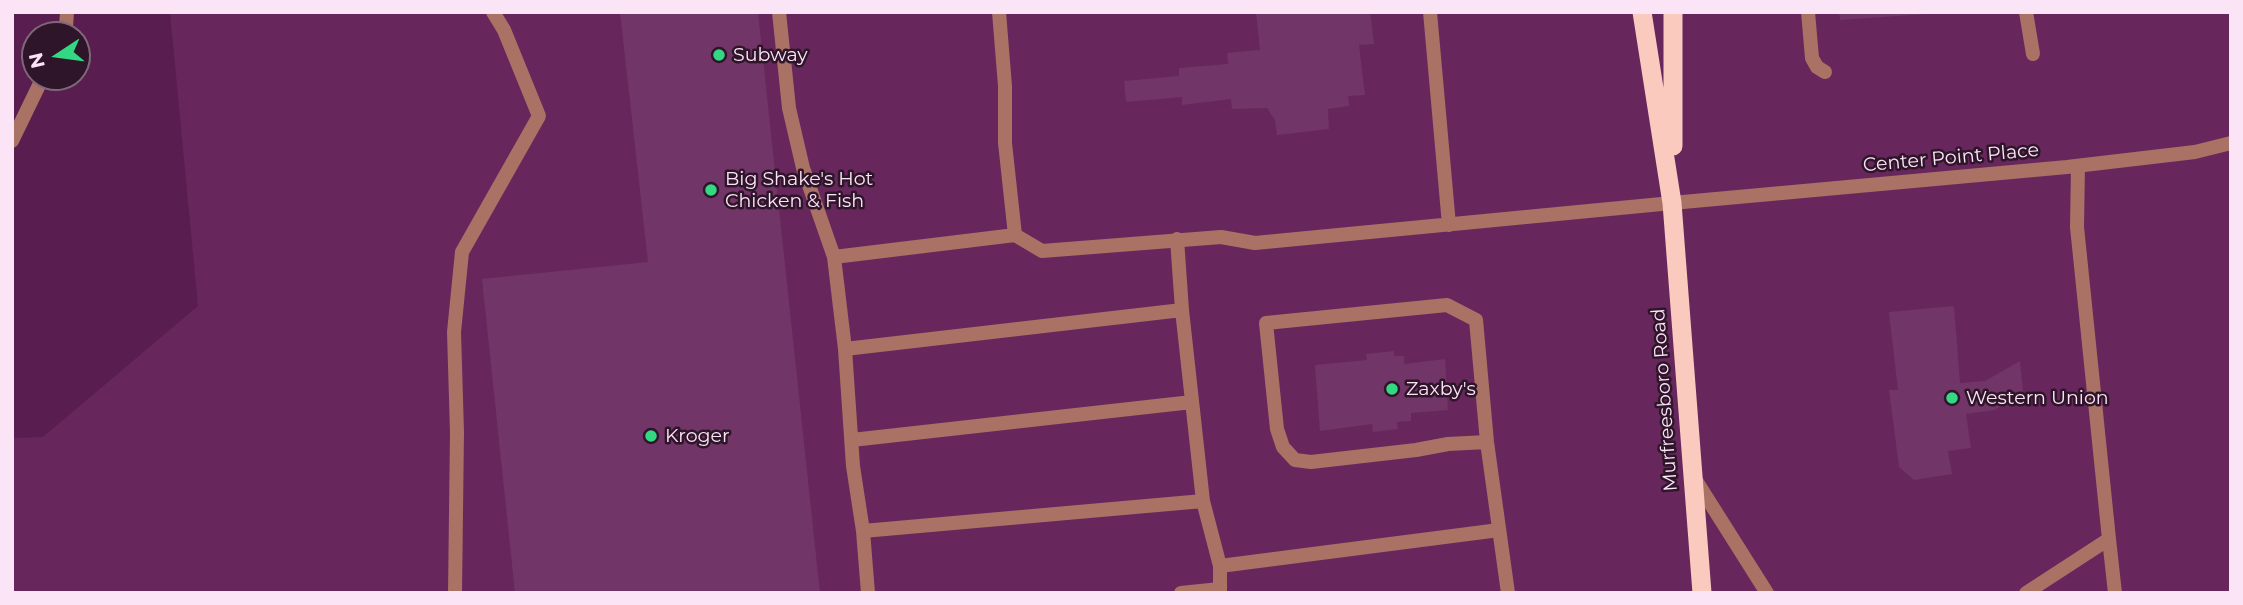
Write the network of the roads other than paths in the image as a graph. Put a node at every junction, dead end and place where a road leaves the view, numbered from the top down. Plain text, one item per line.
1 (493, 12) edge
2 (779, 12) edge
3 (999, 12) edge
4 (1430, 12) edge
5 (1642, 12) edge
6 (1673, 12) edge
7 (1808, 12) edge
8 (2026, 12) edge
9 (2033, 54) dead end
10 (1825, 72) dead end
11 (36, 91) edge
12 (12, 141) edge
13 (2231, 143) edge
14 (2078, 166) junction
15 (1672, 203) junction
16 (1450, 225) junction
17 (1014, 235) junction
18 (1177, 239) junction
19 (834, 257) junction
20 (1182, 310) junction
21 (845, 349) junction
22 (1192, 402) junction
23 (852, 440) junction
24 (1487, 442) junction
25 (1694, 478) junction
26 (1203, 501) junction
27 (1499, 530) junction
28 (863, 531) junction
29 (2109, 540) junction
30 (1220, 566) junction
31 (1220, 591) edge
32 (455, 593) edge
33 (868, 593) edge
34 (1181, 593) edge
35 (1508, 593) edge
36 (1702, 593) edge
37 (1768, 593) edge
38 (2026, 593) edge
39 (2115, 593) edge

1 - 32 street
2 - 19 street
3 - 17 street
4 - 16 street
5 - 15 highway, Murfreesboro Road
6 - 15 highway, Murfreesboro Road
7 - 10 street
8 - 9 street
11 - 12 street
13 - 14 street, Center Point Place
14 - 15 street, Center Point Place
14 - 29 street
15 - 16 street, Center Point Place
15 - 25 highway, Murfreesboro Road
16 - 18 street, Center Point Place
17 - 18 street, Center Point Place
17 - 19 street
18 - 20 street
19 - 21 street
20 - 21 street
20 - 22 street
21 - 23 street
22 - 23 street
22 - 26 street
23 - 28 street
24 - 24 street
24 - 27 street
25 - 36 highway, Murfreesboro Road
25 - 37 street
26 - 28 street
26 - 30 street
27 - 30 street
27 - 35 street
28 - 33 street
29 - 38 street
29 - 39 street
30 - 31 street
31 - 34 street

